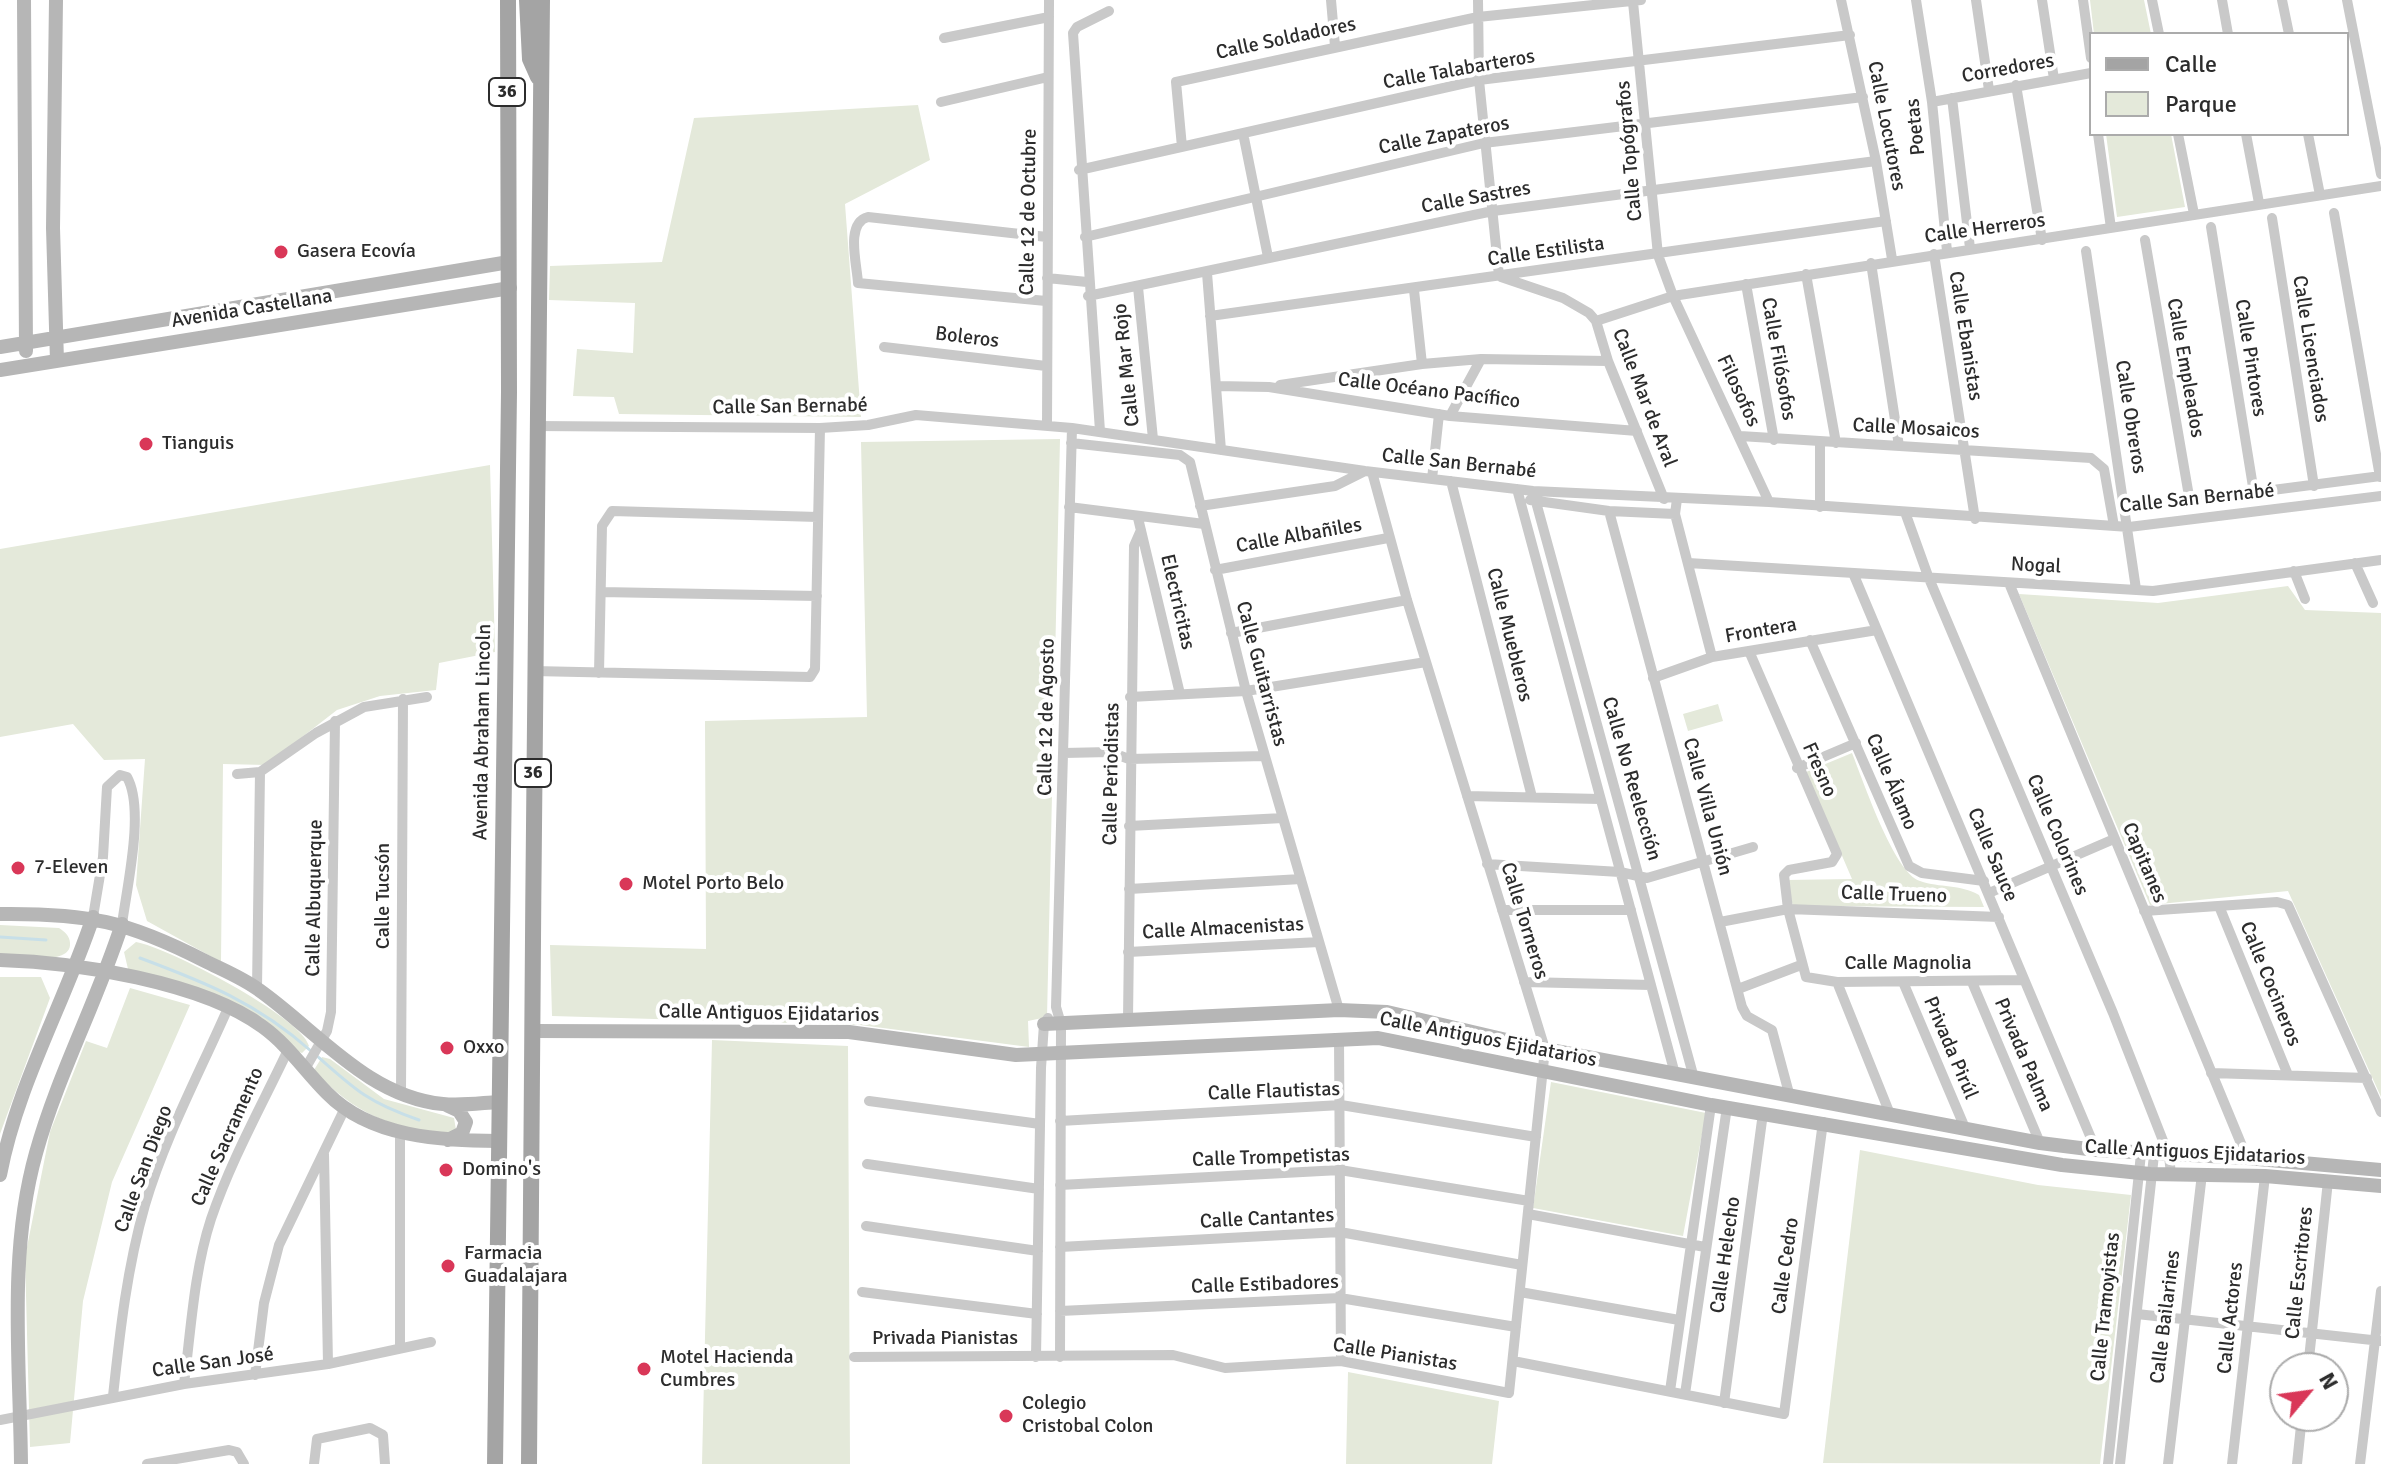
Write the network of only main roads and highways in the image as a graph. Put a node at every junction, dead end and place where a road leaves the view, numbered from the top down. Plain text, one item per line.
1 (508, 0) edge
2 (527, 0) edge
3 (542, 0) edge
4 (541, 82) junction
5 (537, 315) junction
6 (509, 317) junction
7 (495, 1464) edge
8 (529, 1464) edge

1 - 6 main road, Avenida Abraham Lincoln / 36
2 - 4 main road
3 - 4 main road, 36
4 - 5 main road, 36
5 - 6 main road
5 - 8 main road, 36
6 - 7 main road, Avenida Abraham Lincoln / 36

